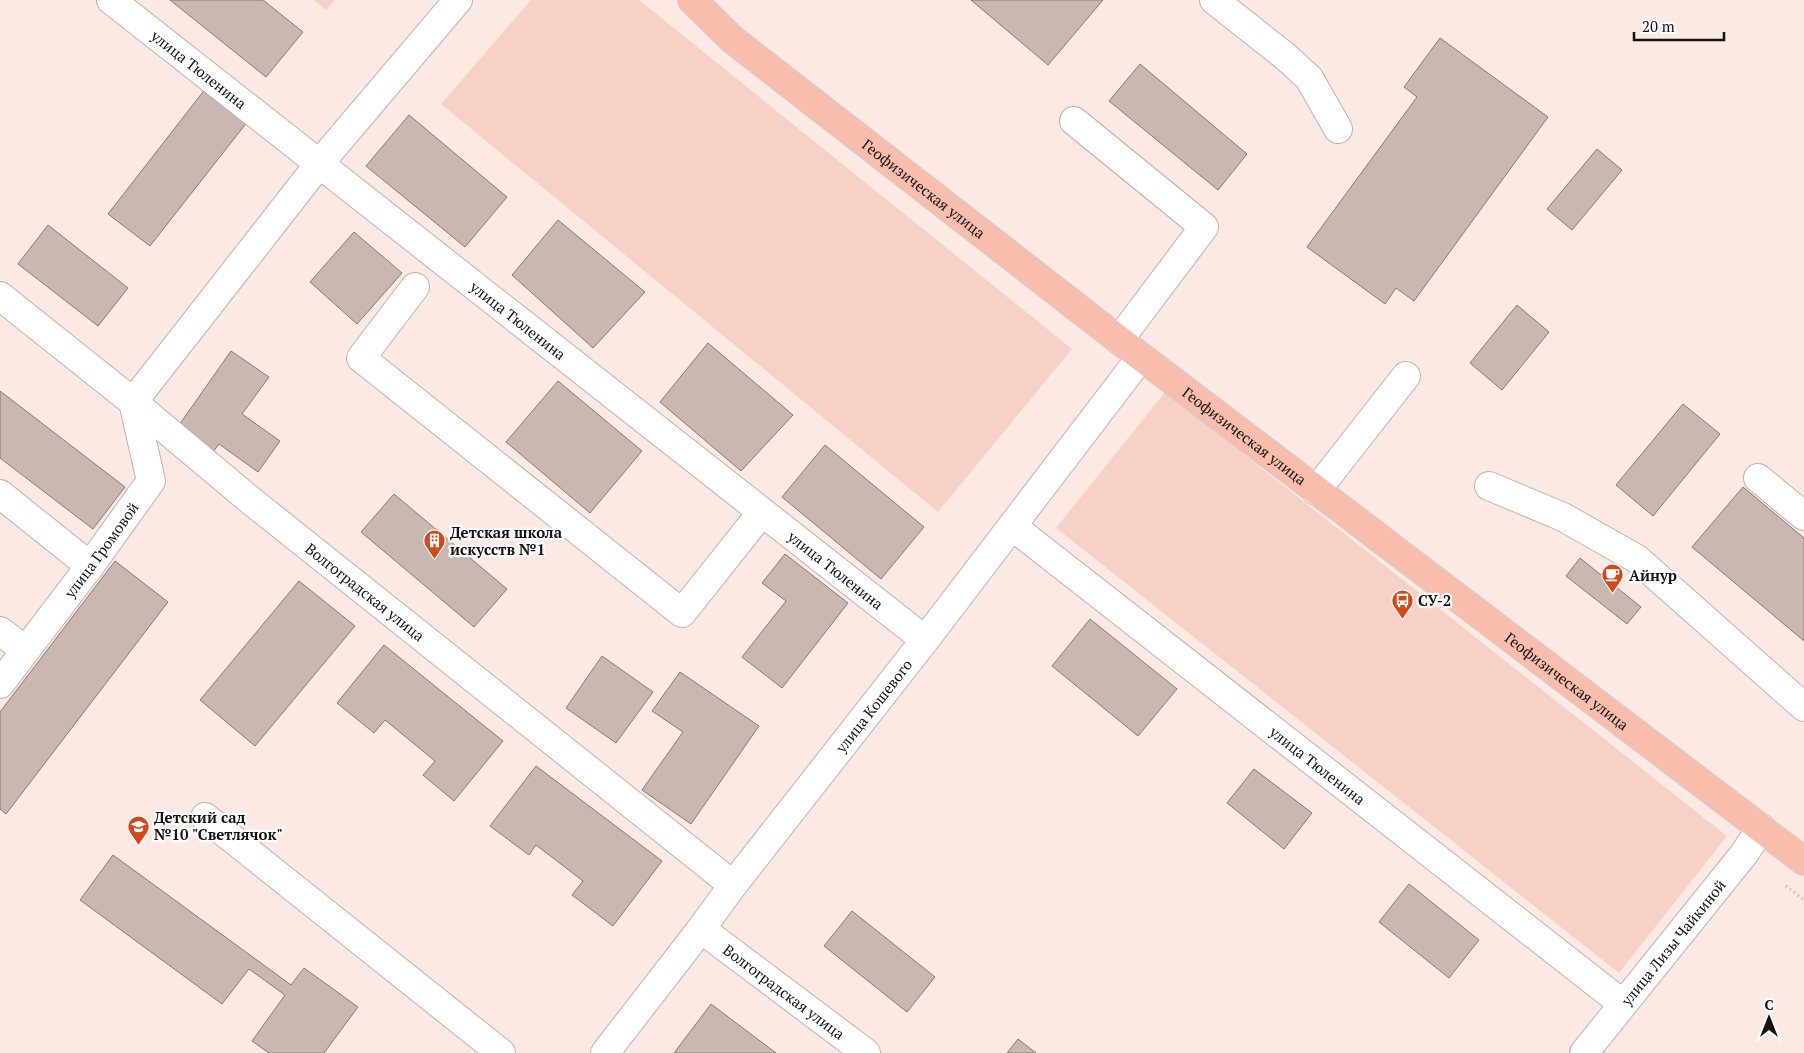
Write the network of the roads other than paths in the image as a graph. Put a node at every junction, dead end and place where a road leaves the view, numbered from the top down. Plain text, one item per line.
1 (111, 0) edge
2 (458, 0) edge
3 (692, 0) edge
4 (1214, 0) edge
5 (1074, 121) dead end
6 (1338, 129) dead end
7 (319, 164) junction
8 (415, 287) dead end
9 (0, 296) edge
10 (1119, 340) junction
11 (1141, 357) junction
12 (1406, 376) dead end
13 (133, 402) junction
14 (1758, 478) dead end
15 (1489, 486) dead end
16 (1316, 491) junction
17 (0, 494) edge
18 (762, 512) junction
19 (1804, 516) edge
20 (1012, 526) junction
21 (90, 566) junction
22 (0, 631) edge
23 (925, 640) junction
24 (25, 650) junction
25 (0, 684) edge
26 (1804, 707) edge
27 (205, 817) dead end
28 (1761, 828) junction
29 (1804, 861) edge
30 (732, 885) junction
31 (701, 930) junction
32 (1623, 1004) junction
33 (501, 1053) edge
34 (605, 1053) edge
35 (866, 1053) edge
36 (1584, 1053) edge

1 - 7 street, улица Тюленина
2 - 7 street
3 - 10 main road, Геофизическая улица
4 - 6 street
5 - 10 street
7 - 13 street
7 - 18 street, улица Тюленина
8 - 18 street
9 - 13 street, Волгоградская улица
10 - 11 main road, Геофизическая улица
11 - 16 main road, Геофизическая улица
11 - 20 street, улица Кошевого
12 - 16 street
13 - 21 street, улица Громовой
13 - 30 street, Волгоградская улица
14 - 19 street
15 - 26 street
16 - 28 main road, Геофизическая улица
17 - 21 street
18 - 23 street, улица Тюленина
20 - 23 street, улица Кошевого
20 - 32 street, улица Тюленина
21 - 24 street, улица Громовой
22 - 24 street
23 - 30 street, улица Кошевого
24 - 25 street, улица Громовой
27 - 33 street
28 - 29 main road, Геофизическая улица
28 - 32 street, улица Лизы Чайкиной
30 - 31 street, улица Кошевого
31 - 34 street, улица Кошевого
31 - 35 street, Волгоградская улица
32 - 36 street, улица Лизы Чайкиной

